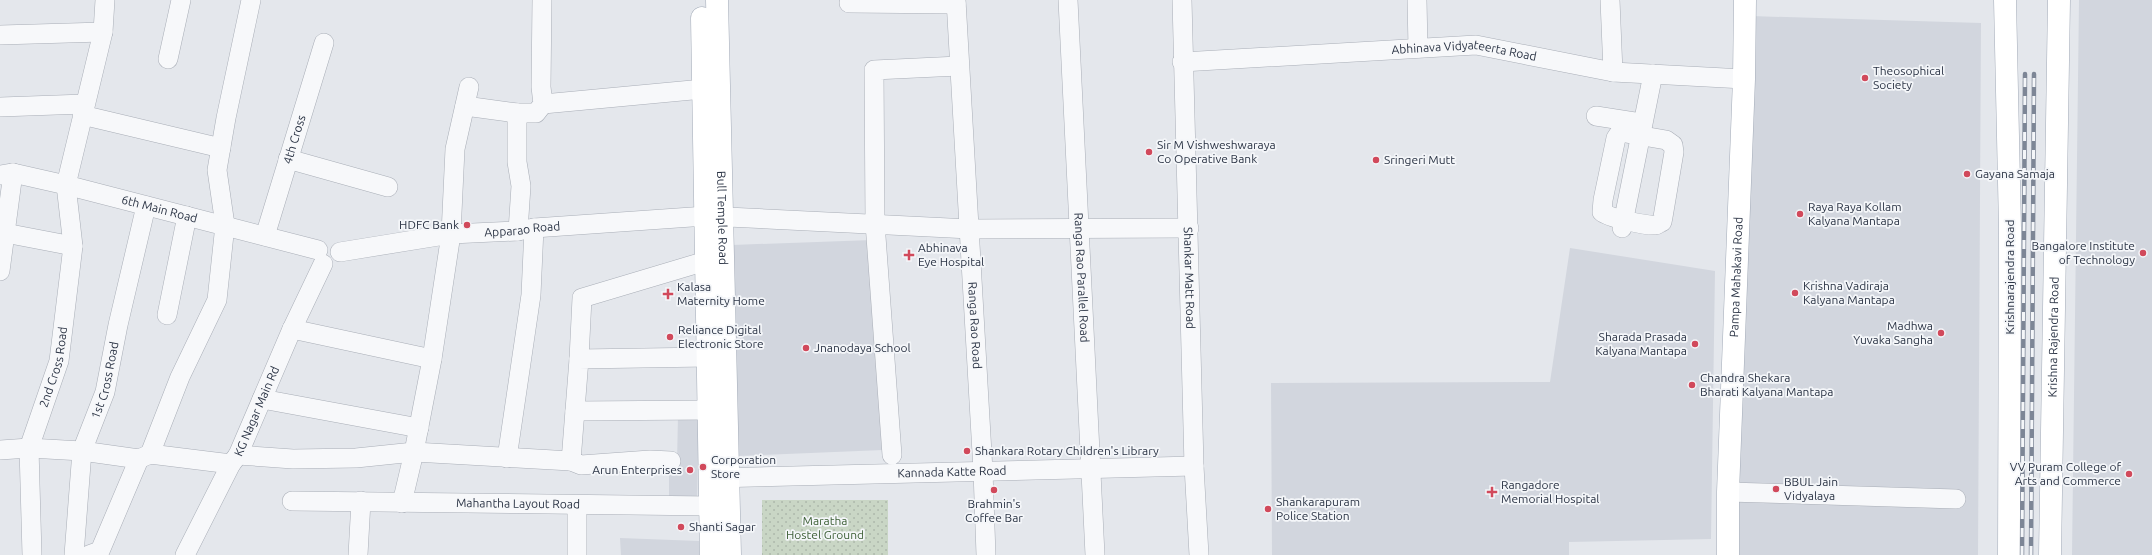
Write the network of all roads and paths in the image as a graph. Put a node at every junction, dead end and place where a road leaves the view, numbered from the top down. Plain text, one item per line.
1 (105, 0) edge
2 (181, 0) edge
3 (251, 0) edge
4 (542, 0) edge
5 (702, 0) edge
6 (717, 0) edge
7 (1068, 0) edge
8 (1182, 0) edge
9 (1417, 0) edge
10 (1610, 0) edge
11 (1745, 0) edge
12 (2005, 0) edge
13 (2060, 0) edge
14 (956, 2) edge
15 (849, 3) dead end
16 (104, 32) junction
17 (0, 35) edge
18 (324, 43) dead end
19 (1418, 48) junction
20 (168, 59) dead end
21 (1182, 62) junction
22 (959, 66) junction
23 (1613, 72) junction
24 (1653, 74) junction
25 (1744, 79) junction
26 (469, 87) dead end
27 (703, 89) junction
28 (543, 104) junction
29 (465, 106) junction
30 (0, 107) edge
31 (84, 109) junction
32 (517, 113) junction
33 (1596, 116) dead end
34 (1643, 130) junction
35 (221, 148) junction
36 (288, 159) junction
37 (7, 174) edge
38 (66, 185) junction
39 (388, 187) dead end
40 (146, 206) junction
41 (187, 216) junction
42 (713, 216) junction
43 (875, 223) junction
44 (1623, 224) junction
45 (225, 225) junction
46 (970, 228) junction
47 (1189, 228) junction
48 (526, 230) junction
49 (1079, 230) junction
50 (5, 233) junction
51 (451, 234) junction
52 (265, 236) junction
53 (73, 246) junction
54 (320, 257) junction
55 (706, 261) junction
56 (0, 271) edge
57 (167, 315) dead end
58 (292, 329) junction
59 (708, 357) junction
60 (432, 359) junction
61 (579, 359) junction
62 (262, 399) junction
63 (709, 410) junction
64 (575, 411) junction
65 (419, 428) junction
66 (29, 448) junction
67 (0, 450) edge
68 (82, 451) junction
69 (414, 452) junction
70 (892, 455) dead end
71 (145, 457) junction
72 (507, 458) junction
73 (234, 459) junction
74 (571, 461) junction
75 (671, 461) dead end
76 (1194, 466) junction
77 (1092, 469) junction
78 (983, 471) junction
79 (719, 478) junction
80 (1728, 492) junction
81 (1956, 498) dead end
82 (292, 501) dead end
83 (361, 501) junction
84 (402, 503) junction
85 (577, 505) junction
86 (710, 506) junction
87 (32, 555) edge
88 (74, 555) edge
89 (89, 555) edge
90 (185, 555) edge
91 (358, 555) edge
92 (576, 555) edge
93 (711, 555) edge
94 (730, 555) edge
95 (986, 555) edge
96 (1095, 555) edge
97 (1199, 555) edge
98 (1728, 555) edge
99 (2010, 555) edge
100 (2050, 555) edge

1 - 16 street, 2nd Cross Road
2 - 20 street
3 - 35 street
4 - 28 street
5 - 27 main road, Bull Temple Road
6 - 42 main road, Bull Temple Road
7 - 49 street, Ranga Rao Parallel Road
8 - 21 street, Shankar Matt Road
9 - 19 street
10 - 23 street
11 - 25 main road, Pampa Mahakavi Road
12 - 99 main road, Krishnarajendra Road
13 - 100 main road, Krishna Rajendra Road
14 - 15 street
14 - 22 street, Ranga Rao Road
16 - 17 street
16 - 31 street, 2nd Cross Road
18 - 36 street, 4th Cross
19 - 21 street, Abhinava Vidyateerta Road
19 - 23 street, Abhinava Vidyateerta Road
21 - 47 street, Shankar Matt Road
22 - 43 street
22 - 46 street, Ranga Rao Road
23 - 24 street, Abhinava Vidyateerta Road
24 - 25 street, Abhinava Vidyateerta Road
24 - 34 street
25 - 80 main road, Pampa Mahakavi Road
26 - 29 street
27 - 28 street
27 - 42 main road, Bull Temple Road
28 - 32 street
29 - 32 street
29 - 51 street
30 - 31 street
31 - 35 street
31 - 38 street, 2nd Cross Road
32 - 48 street
33 - 34 street
34 - 44 street
34 - 44 street
34 - 44 street
35 - 45 street
36 - 39 street
36 - 52 street, 4th Cross
37 - 38 street, 6th Main Road
37 - 50 street
38 - 40 street, 6th Main Road
38 - 53 street, 2nd Cross Road
40 - 41 street, 6th Main Road
40 - 68 street, 1st Cross Road
41 - 45 street, 6th Main Road
41 - 57 street
42 - 43 street, Apparao Road
42 - 48 street, Apparao Road
42 - 55 main road, Bull Temple Road
42 - 79 main road, Bull Temple Road
43 - 46 street, Apparao Road
43 - 70 street
45 - 52 street, 6th Main Road
45 - 71 street
46 - 49 street, Apparao Road
46 - 78 street, Ranga Rao Road
47 - 49 street, Apparao Road
47 - 76 street, Shankar Matt Road
48 - 51 street, Apparao Road
48 - 72 street
49 - 77 street, Ranga Rao Parallel Road
50 - 53 street
50 - 56 street
51 - 54 street, Apparao Road
51 - 60 street
52 - 54 street, 6th Main Road
53 - 66 street, 2nd Cross Road
54 - 58 street, KG Nagar Main Rd
55 - 59 main road, Bull Temple Road
55 - 61 street
58 - 60 street
58 - 62 street, KG Nagar Main Rd
59 - 61 street
59 - 63 main road, Bull Temple Road
60 - 65 street
61 - 64 street
62 - 65 street
62 - 73 street, KG Nagar Main Rd
63 - 64 street
63 - 79 main road, Bull Temple Road
64 - 74 street
65 - 69 street
66 - 67 street
66 - 68 street
66 - 87 street, 2nd Cross Road
68 - 71 street
68 - 88 street, 1st Cross Road
69 - 72 street
69 - 73 street
69 - 84 street
71 - 73 street
71 - 89 street
72 - 74 street
73 - 90 street, KG Nagar Main Rd
74 - 75 street
76 - 77 street, Kannada Katte Road
76 - 97 street, Shankar Matt Road
77 - 78 street, Kannada Katte Road
77 - 96 street, Ranga Rao Parallel Road
78 - 79 street, Kannada Katte Road
78 - 95 street, Ranga Rao Road
79 - 86 main road, Bull Temple Road
79 - 94 main road, Bull Temple Road
80 - 81 street
80 - 98 main road, Pampa Mahakavi Road
82 - 83 street, Mahantha Layout Road
83 - 84 street, Mahantha Layout Road
83 - 91 street
84 - 85 street, Mahantha Layout Road
85 - 86 street, Mahantha Layout Road
85 - 92 street
86 - 93 main road, Bull Temple Road

